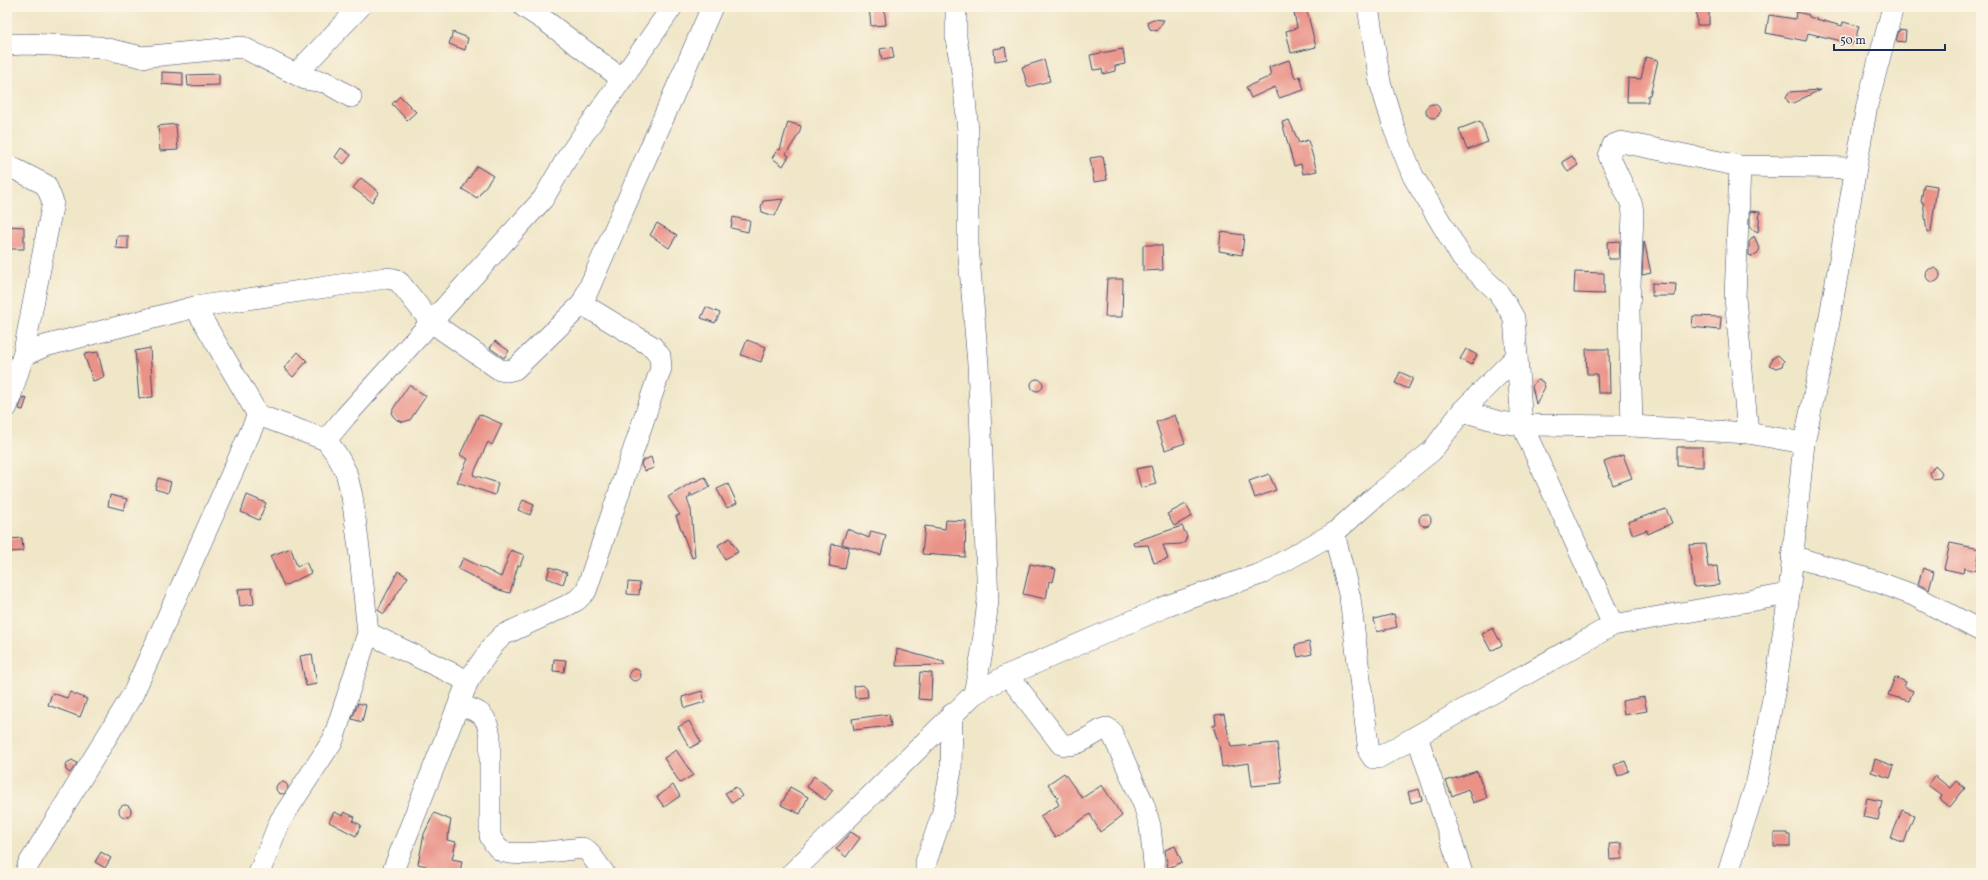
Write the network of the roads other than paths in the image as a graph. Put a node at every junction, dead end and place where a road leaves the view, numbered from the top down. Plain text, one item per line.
1 (360, 7) edge
2 (524, 7) edge
3 (672, 7) edge
4 (712, 7) edge
5 (956, 7) edge
6 (1368, 7) edge
7 (1893, 7) edge
8 (7, 45) edge
9 (296, 74) junction
10 (622, 79) junction
11 (351, 97) dead end
12 (7, 165) edge
13 (1740, 166) junction
14 (1855, 168) junction
15 (582, 304) junction
16 (195, 307) junction
17 (431, 322) junction
18 (23, 356) junction
19 (1517, 356) junction
20 (7, 403) edge
21 (1462, 411) junction
22 (258, 415) junction
23 (1522, 425) junction
24 (1632, 426) junction
25 (1748, 433) junction
26 (326, 440) junction
27 (1804, 443) junction
28 (1334, 533) junction
29 (1792, 556) junction
30 (1789, 594) junction
31 (1613, 625) junction
32 (1981, 631) edge
33 (368, 633) junction
34 (1008, 675) junction
35 (468, 681) junction
36 (974, 694) junction
37 (458, 705) junction
38 (952, 714) junction
39 (1417, 736) junction
40 (600, 870) edge
41 (26, 873) edge
42 (259, 873) edge
43 (392, 873) edge
44 (792, 873) edge
45 (926, 873) edge
46 (1155, 873) edge
47 (1462, 873) edge
48 (1728, 873) edge

1 - 9 street
2 - 10 street
3 - 10 street
4 - 15 street
5 - 36 street
6 - 19 street
7 - 14 street
8 - 9 street
9 - 11 street
10 - 17 street
12 - 18 street
13 - 14 street
13 - 24 street
13 - 25 street
14 - 27 street
15 - 17 street
15 - 35 street
16 - 17 street
16 - 18 street
16 - 22 street
17 - 26 street
18 - 20 street
19 - 21 street
19 - 23 street
21 - 23 street
21 - 28 street
22 - 26 street
22 - 41 street
23 - 24 street
23 - 31 street
24 - 25 street
25 - 27 street
26 - 33 street
27 - 29 street
28 - 34 street
28 - 39 street
29 - 30 street
29 - 32 street
30 - 31 street
30 - 48 street
31 - 39 street
33 - 35 street
33 - 42 street
34 - 36 street
34 - 46 street
35 - 37 street
36 - 38 street
37 - 40 street
37 - 43 street
38 - 44 street
38 - 45 street
39 - 47 street

